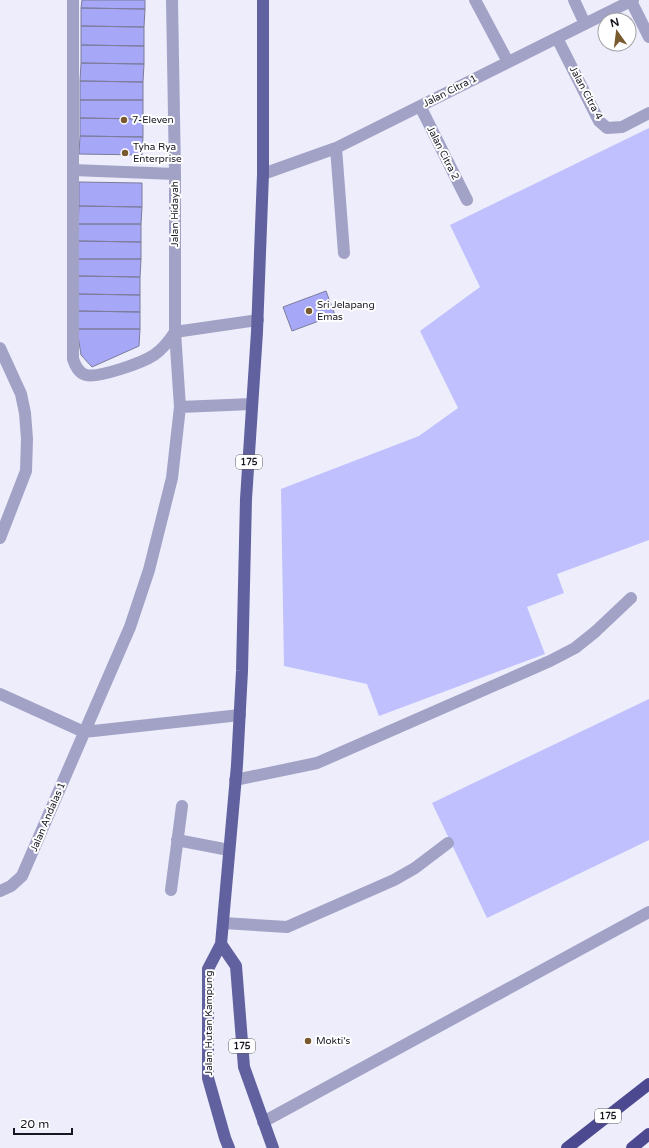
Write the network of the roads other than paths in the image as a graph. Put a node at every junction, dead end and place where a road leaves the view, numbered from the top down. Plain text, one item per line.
1 (73, 0) edge
2 (172, 0) edge
3 (475, 0) edge
4 (574, 0) edge
5 (632, 0) edge
6 (262, 2) edge
7 (585, 24) junction
8 (649, 37) edge
9 (556, 38) junction
10 (508, 62) junction
11 (420, 106) junction
12 (649, 113) edge
13 (336, 148) junction
14 (72, 170) junction
15 (175, 174) junction
16 (263, 174) junction
17 (467, 200) dead end
18 (344, 253) dead end
19 (258, 320) junction
20 (175, 332) junction
21 (0, 348) edge
22 (252, 404) junction
23 (180, 408) junction
24 (0, 538) edge
25 (631, 598) dead end
26 (0, 694) edge
27 (240, 715) junction
28 (84, 732) junction
29 (235, 780) junction
30 (182, 806) dead end
31 (177, 840) junction
32 (448, 843) dead end
33 (229, 850) junction
34 (170, 890) dead end
35 (0, 891) edge
36 (649, 912) edge
37 (223, 924) junction
38 (221, 944) junction
39 (649, 1084) edge
40 (263, 1122) junction
41 (649, 1134) edge
42 (230, 1148) edge
43 (273, 1148) edge
44 (567, 1148) edge
45 (632, 1148) edge

1 - 14 street
2 - 15 street, Jalan Hidayah
3 - 10 street
4 - 7 street
5 - 7 street, Jalan Citra 1
5 - 8 street
6 - 16 main road, 175
7 - 9 street, Jalan Citra 1
9 - 10 street, Jalan Citra 1
9 - 12 street, Jalan Citra 4
10 - 11 street, Jalan Citra 1
11 - 13 street, Jalan Citra 1
11 - 17 street, Jalan Citra 2
13 - 16 street, Jalan Citra 1
13 - 18 street
14 - 15 street
14 - 20 street
15 - 20 street, Jalan Hidayah
16 - 19 main road, 175
19 - 20 street
19 - 22 main road, 175
20 - 23 street, Jalan Hidayah
21 - 24 street
22 - 23 street
22 - 27 main road, 175
23 - 28 street, Jalan Andalas 1
25 - 29 street
26 - 28 street
27 - 28 street
27 - 29 main road, 175
28 - 35 street, Jalan Andalas 1
29 - 33 main road, 175
30 - 31 street
31 - 33 street
31 - 34 street
32 - 37 street
33 - 37 main road, 175
36 - 40 street
37 - 38 main road, 175
38 - 40 main road, 175
38 - 42 main road, Jalan Hutan Kampung / 175
39 - 44 highway, 175
40 - 43 main road, 175
41 - 45 highway

